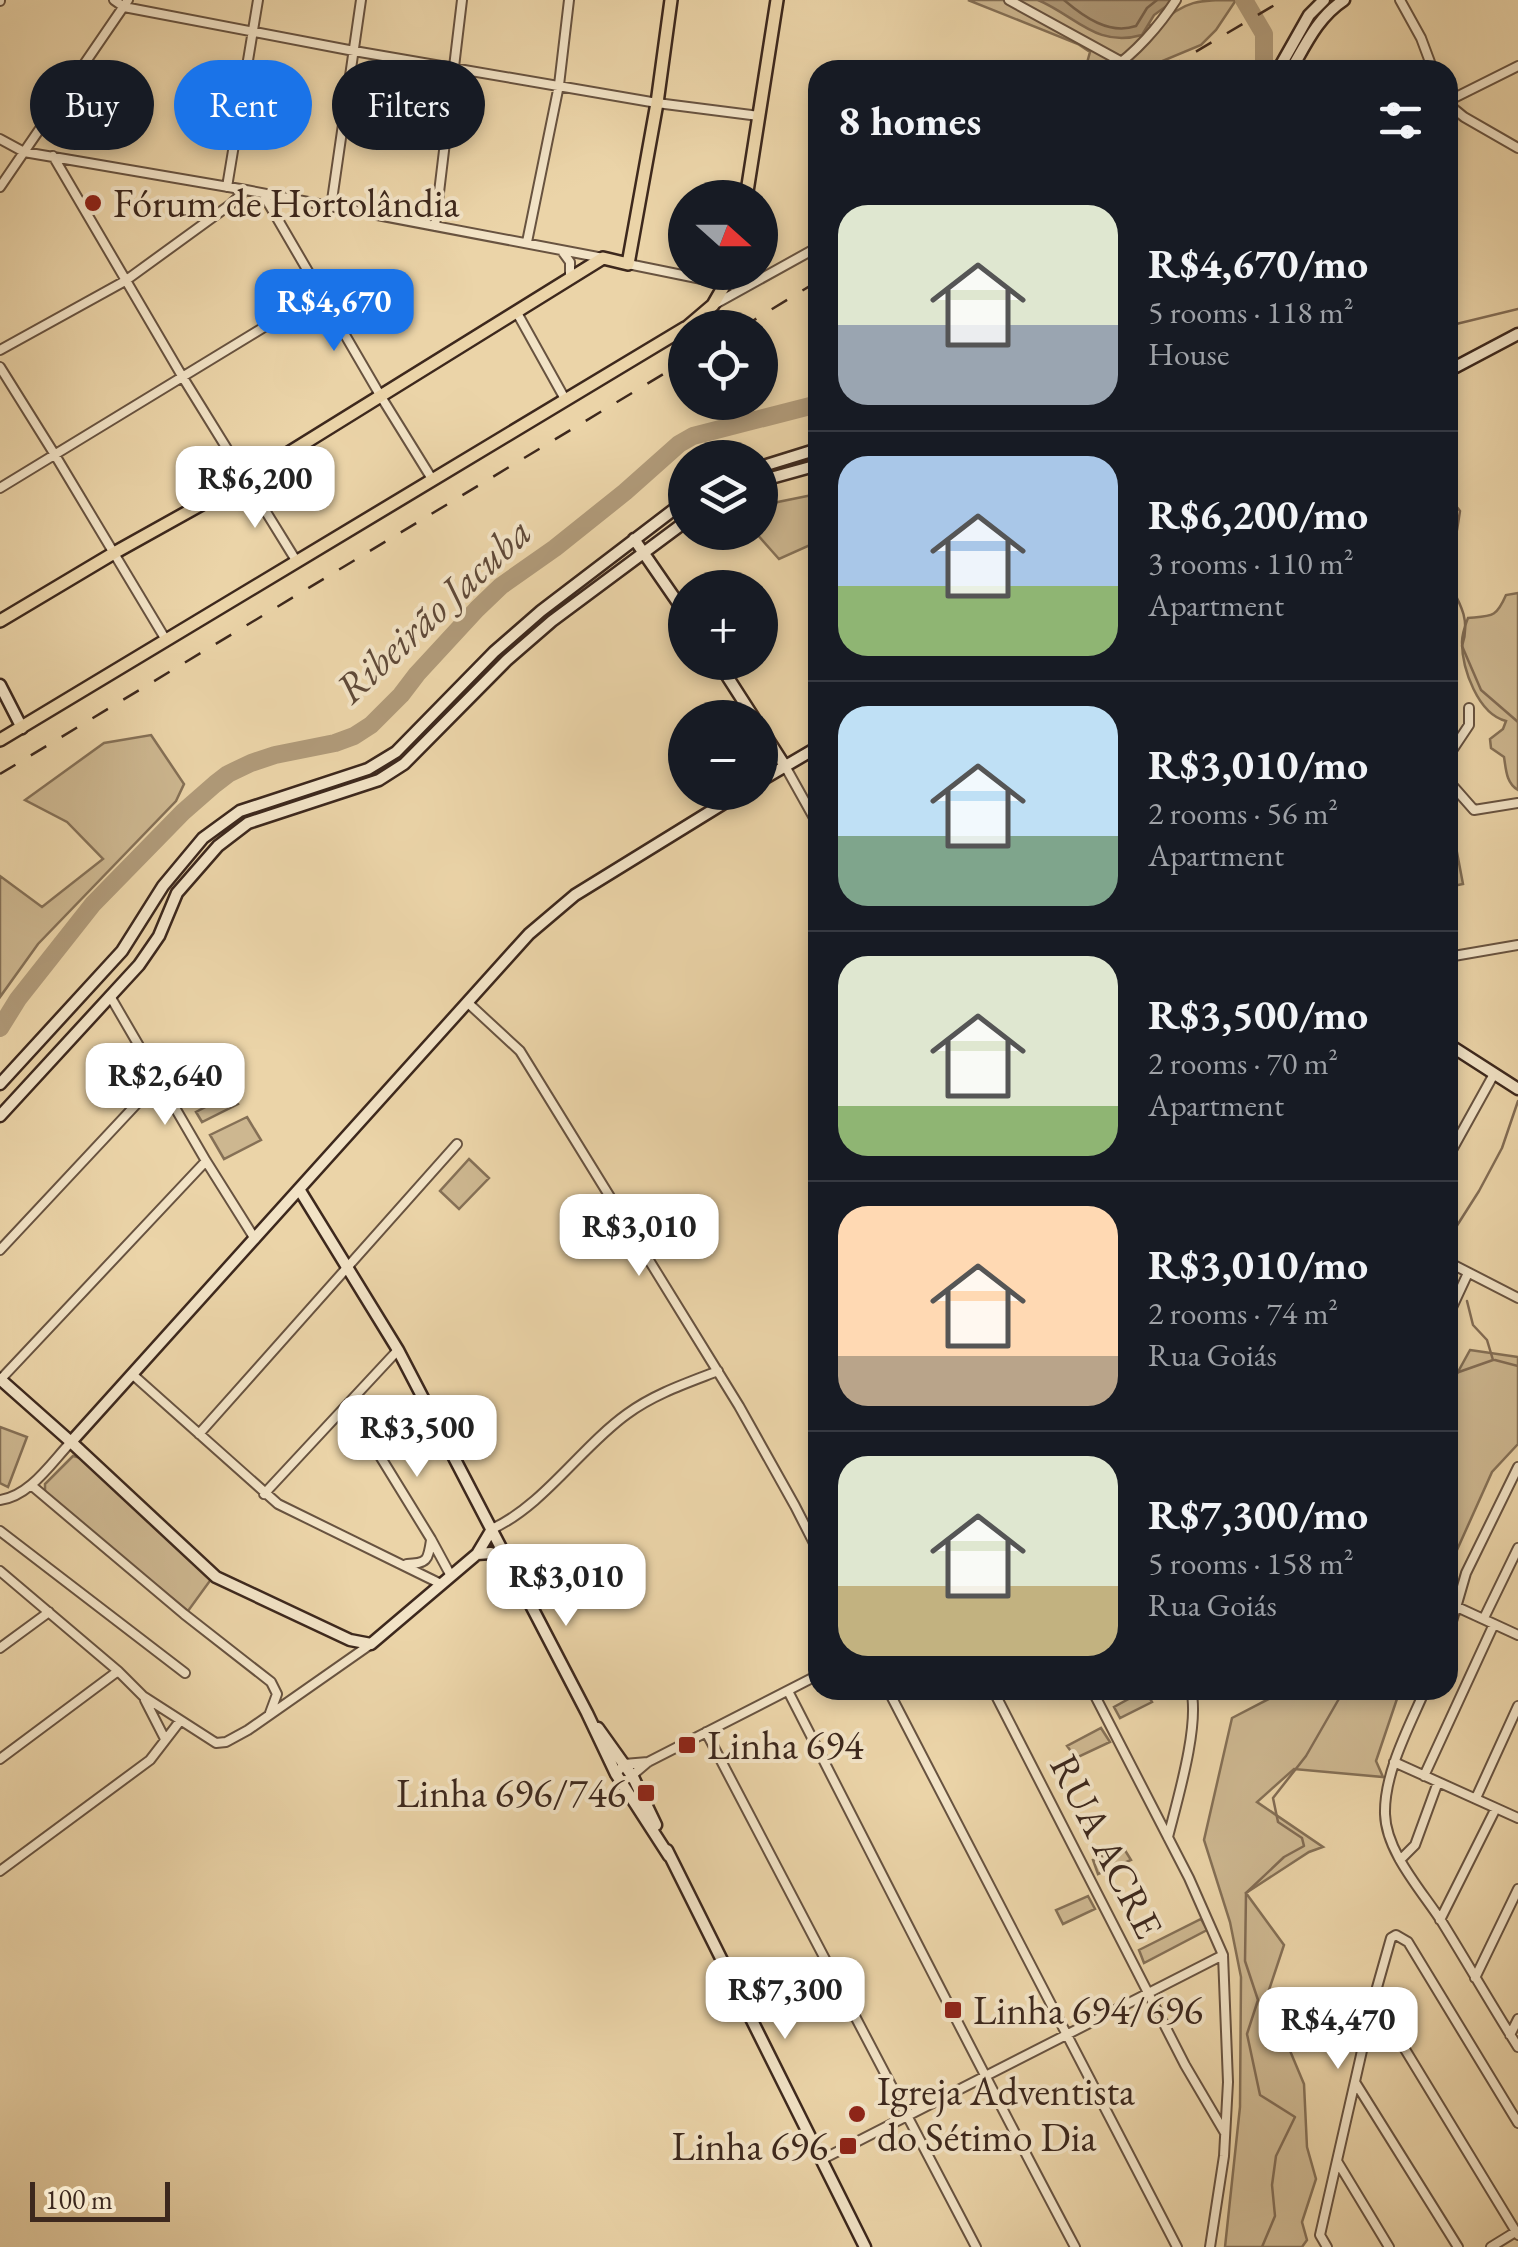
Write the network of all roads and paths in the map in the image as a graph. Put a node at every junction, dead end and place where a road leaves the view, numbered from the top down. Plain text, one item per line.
1 (114, 0) edge
2 (258, 0) edge
3 (361, 0) edge
4 (462, 0) edge
5 (570, 0) edge
6 (671, 0) edge
7 (777, 0) edge
8 (1009, 0) edge
9 (1176, 0) edge
10 (1324, 0) edge
11 (1344, 0) edge
12 (1400, 0) edge
13 (126, 3) edge
14 (252, 33) junction
15 (354, 51) junction
16 (411, 60) edge
17 (456, 60) edge
18 (1118, 60) edge
19 (1124, 60) edge
20 (1284, 60) edge
21 (1297, 60) edge
22 (1429, 60) edge
23 (1518, 66) edge
24 (485, 72) edge
25 (559, 85) junction
26 (1458, 97) edge
27 (657, 103) junction
28 (1458, 111) edge
29 (758, 116) junction
30 (0, 139) edge
31 (1518, 148) edge
32 (445, 150) edge
33 (24, 152) junction
34 (53, 156) junction
35 (749, 180) edge
36 (0, 187) edge
37 (227, 187) junction
38 (246, 190) junction
39 (264, 194) junction
40 (331, 207) junction
41 (435, 226) junction
42 (527, 242) junction
43 (558, 248) junction
44 (808, 253) edge
45 (602, 258) junction
46 (628, 264) junction
47 (778, 269) edge
48 (668, 270) edge
49 (570, 278) junction
50 (125, 281) junction
51 (722, 290) edge
52 (740, 290) edge
53 (320, 294) junction
54 (713, 305) junction
55 (707, 310) edge
56 (516, 311) junction
57 (1518, 334) edge
58 (668, 339) edge
59 (0, 350) edge
60 (1458, 366) edge
61 (0, 367) edge
62 (182, 376) junction
63 (380, 396) junction
64 (566, 399) junction
65 (808, 451) edge
66 (56, 455) junction
67 (778, 462) edge
68 (808, 468) edge
69 (778, 476) edge
70 (432, 479) junction
71 (245, 480) junction
72 (0, 488) edge
73 (668, 514) edge
74 (668, 536) edge
75 (634, 539) junction
76 (114, 553) junction
77 (645, 554) junction
78 (296, 562) junction
79 (668, 588) edge
80 (0, 621) edge
81 (166, 640) junction
82 (0, 685) edge
83 (1468, 708) dead end
84 (22, 728) junction
85 (0, 740) edge
86 (1458, 742) edge
87 (808, 753) edge
88 (778, 755) edge
89 (785, 766) junction
90 (778, 770) edge
91 (1458, 794) edge
92 (1518, 802) edge
93 (808, 807) edge
94 (713, 810) edge
95 (1518, 945) edge
96 (1458, 954) edge
97 (105, 970) junction
98 (120, 985) junction
99 (85, 991) junction
100 (110, 996) junction
101 (467, 1002) junction
102 (100, 1007) junction
103 (1458, 1051) edge
104 (1494, 1074) junction
105 (159, 1080) junction
106 (0, 1084) edge
107 (1518, 1088) edge
108 (0, 1116) edge
109 (1458, 1140) edge
110 (457, 1144) dead end
111 (206, 1160) junction
112 (299, 1189) junction
113 (255, 1239) junction
114 (0, 1250) edge
115 (348, 1268) junction
116 (1458, 1268) edge
117 (1468, 1274) junction
118 (1458, 1295) edge
119 (1518, 1298) edge
120 (398, 1350) junction
121 (718, 1371) junction
122 (132, 1374) junction
123 (0, 1380) edge
124 (348, 1404) junction
125 (85, 1427) junction
126 (56, 1428) junction
127 (199, 1434) junction
128 (71, 1442) junction
129 (1518, 1467) edge
130 (31, 1485) junction
131 (264, 1494) junction
132 (0, 1500) edge
133 (492, 1529) junction
134 (0, 1531) edge
135 (808, 1531) edge
136 (431, 1539) junction
137 (1518, 1548) edge
138 (477, 1554) junction
139 (509, 1562) junction
140 (402, 1564) junction
141 (0, 1571) edge
142 (446, 1580) junction
143 (1458, 1602) edge
144 (1458, 1606) edge
145 (49, 1612) junction
146 (1484, 1618) junction
147 (1494, 1624) junction
148 (1518, 1635) edge
149 (372, 1644) junction
150 (0, 1648) edge
151 (118, 1670) junction
152 (186, 1673) dead end
153 (808, 1680) edge
154 (788, 1691) junction
155 (143, 1696) junction
156 (893, 1700) edge
157 (998, 1700) edge
158 (1097, 1700) edge
159 (1192, 1700) edge
160 (1421, 1700) edge
161 (1518, 1706) edge
162 (587, 1713) junction
163 (268, 1717) junction
164 (180, 1722) junction
165 (706, 1732) junction
166 (165, 1739) junction
167 (0, 1760) edge
168 (648, 1762) junction
169 (1394, 1762) junction
170 (624, 1764) junction
171 (616, 1775) junction
172 (1424, 1776) junction
173 (633, 1777) junction
174 (1438, 1782) junction
175 (1476, 1798) junction
176 (1496, 1808) junction
177 (1518, 1818) edge
178 (1168, 1838) junction
179 (669, 1856) junction
180 (1400, 1860) junction
181 (0, 1871) edge
182 (1518, 1889) edge
183 (1440, 1920) junction
184 (1223, 1955) junction
185 (1476, 1978) junction
186 (1149, 1994) junction
187 (1374, 1998) junction
188 (1518, 2018) edge
189 (1067, 2033) junction
190 (1510, 2035) junction
191 (1518, 2047) edge
192 (984, 2076) junction
193 (1355, 2082) junction
194 (908, 2116) junction
195 (1518, 2123) edge
196 (1226, 2136) junction
197 (821, 2160) junction
198 (1336, 2160) junction
199 (1517, 2232) edge
200 (865, 2247) edge
201 (976, 2247) edge
202 (1075, 2247) edge
203 (1177, 2247) edge
204 (1210, 2247) edge
205 (1327, 2247) edge
206 (1389, 2247) edge
207 (1458, 2247) edge
208 (1491, 2247) edge

1 - 13 street
2 - 14 street
3 - 15 street
4 - 17 street
5 - 25 street
6 - 27 main road
7 - 29 main road
8 - 18 street
9 - 19 street
10 - 20 street
11 - 21 street
12 - 22 street
13 - 14 street
13 - 33 street
14 - 15 street
14 - 37 street
15 - 16 street
15 - 40 street
23 - 26 street
24 - 25 street
25 - 27 street
25 - 42 street
27 - 29 street
27 - 46 main road
28 - 31 street
29 - 35 main road
30 - 33 street
32 - 41 street
33 - 34 street
33 - 36 street
34 - 37 street
34 - 50 street
37 - 38 street
38 - 39 street
38 - 50 street
39 - 40 street
39 - 53 street
40 - 41 street
41 - 42 street
42 - 43 street
43 - 45 street
43 - 49 street
44 - 47 street
45 - 46 main road
45 - 49 main road
46 - 48 street
49 - 56 main road
50 - 59 street
50 - 62 street
51 - 54 main road
52 - 54 street
53 - 62 street
53 - 63 street
54 - 55 main road
56 - 63 main road
56 - 64 street
57 - 60 street
58 - 64 main road
61 - 66 street
62 - 66 street
62 - 71 street
63 - 70 street
63 - 71 main road
64 - 70 main road
65 - 67 street
66 - 72 street
66 - 76 street
68 - 69 street
70 - 78 main road
71 - 76 main road
71 - 78 street
73 - 75 street
74 - 77 street
75 - 77 street
75 - 97 street
76 - 80 main road
76 - 81 street
77 - 79 street
77 - 98 street
78 - 81 main road
81 - 84 main road
82 - 84 street
83 - 86 street
84 - 85 main road
87 - 89 street
88 - 89 street
89 - 90 street
89 - 93 street
91 - 92 street
94 - 101 street
95 - 96 street
97 - 98 street
97 - 99 street
98 - 100 street
99 - 102 street
99 - 106 street
100 - 102 street
100 - 105 street
101 - 112 street
101 - 121 street
102 - 108 street
103 - 104 street
104 - 107 street
104 - 109 street
105 - 111 street
105 - 114 street
110 - 115 street
111 - 113 street
111 - 123 street
112 - 113 street
112 - 115 street
113 - 122 street
115 - 120 street
115 - 127 street
116 - 117 street
117 - 118 street
117 - 119 street
120 - 124 street
120 - 133 street
121 - 133 street
121 - 135 street
122 - 125 street
122 - 127 street
123 - 126 street
124 - 131 street
124 - 136 street
125 - 126 street
125 - 128 street
126 - 128 street
127 - 131 street
128 - 130 street
128 - 149 street
129 - 143 street
130 - 132 street
130 - 163 street
131 - 140 street
133 - 138 street
133 - 139 street
134 - 152 street
136 - 140 street
136 - 142 street
137 - 146 street
138 - 139 street
138 - 142 street
139 - 162 street
140 - 142 street
141 - 145 street
142 - 149 street
144 - 146 street
145 - 150 street
145 - 151 street
146 - 147 street
147 - 148 street
147 - 172 street
149 - 163 street
151 - 155 street
151 - 167 street
153 - 154 street
154 - 165 street
154 - 192 street
155 - 164 street
155 - 166 street
156 - 189 street
157 - 186 street, RUA ACRE
158 - 178 street
159 - 178 street
160 - 169 street
161 - 175 street
162 - 170 street
162 - 171 street
163 - 164 street
164 - 166 street
165 - 168 street
165 - 194 street
166 - 181 street
168 - 170 street
168 - 173 street
169 - 172 street
169 - 180 street
170 - 171 street
170 - 173 street
171 - 173 street
171 - 179 street
172 - 174 street
173 - 179 street
174 - 175 street
174 - 180 street
175 - 176 street
176 - 177 street
176 - 183 street
178 - 184 street
179 - 197 street
180 - 183 street
182 - 185 street
183 - 185 street
184 - 186 street
184 - 196 street
185 - 190 street
186 - 189 street
186 - 196 street, RUA ACRE
187 - 193 street
187 - 195 street
187 - 199 street
188 - 190 street
189 - 192 street
189 - 203 street
190 - 191 street
192 - 194 street
192 - 202 street
193 - 198 street
193 - 207 street
194 - 197 street
194 - 201 street
196 - 204 street
197 - 200 street
198 - 205 street
198 - 206 street
199 - 208 street

